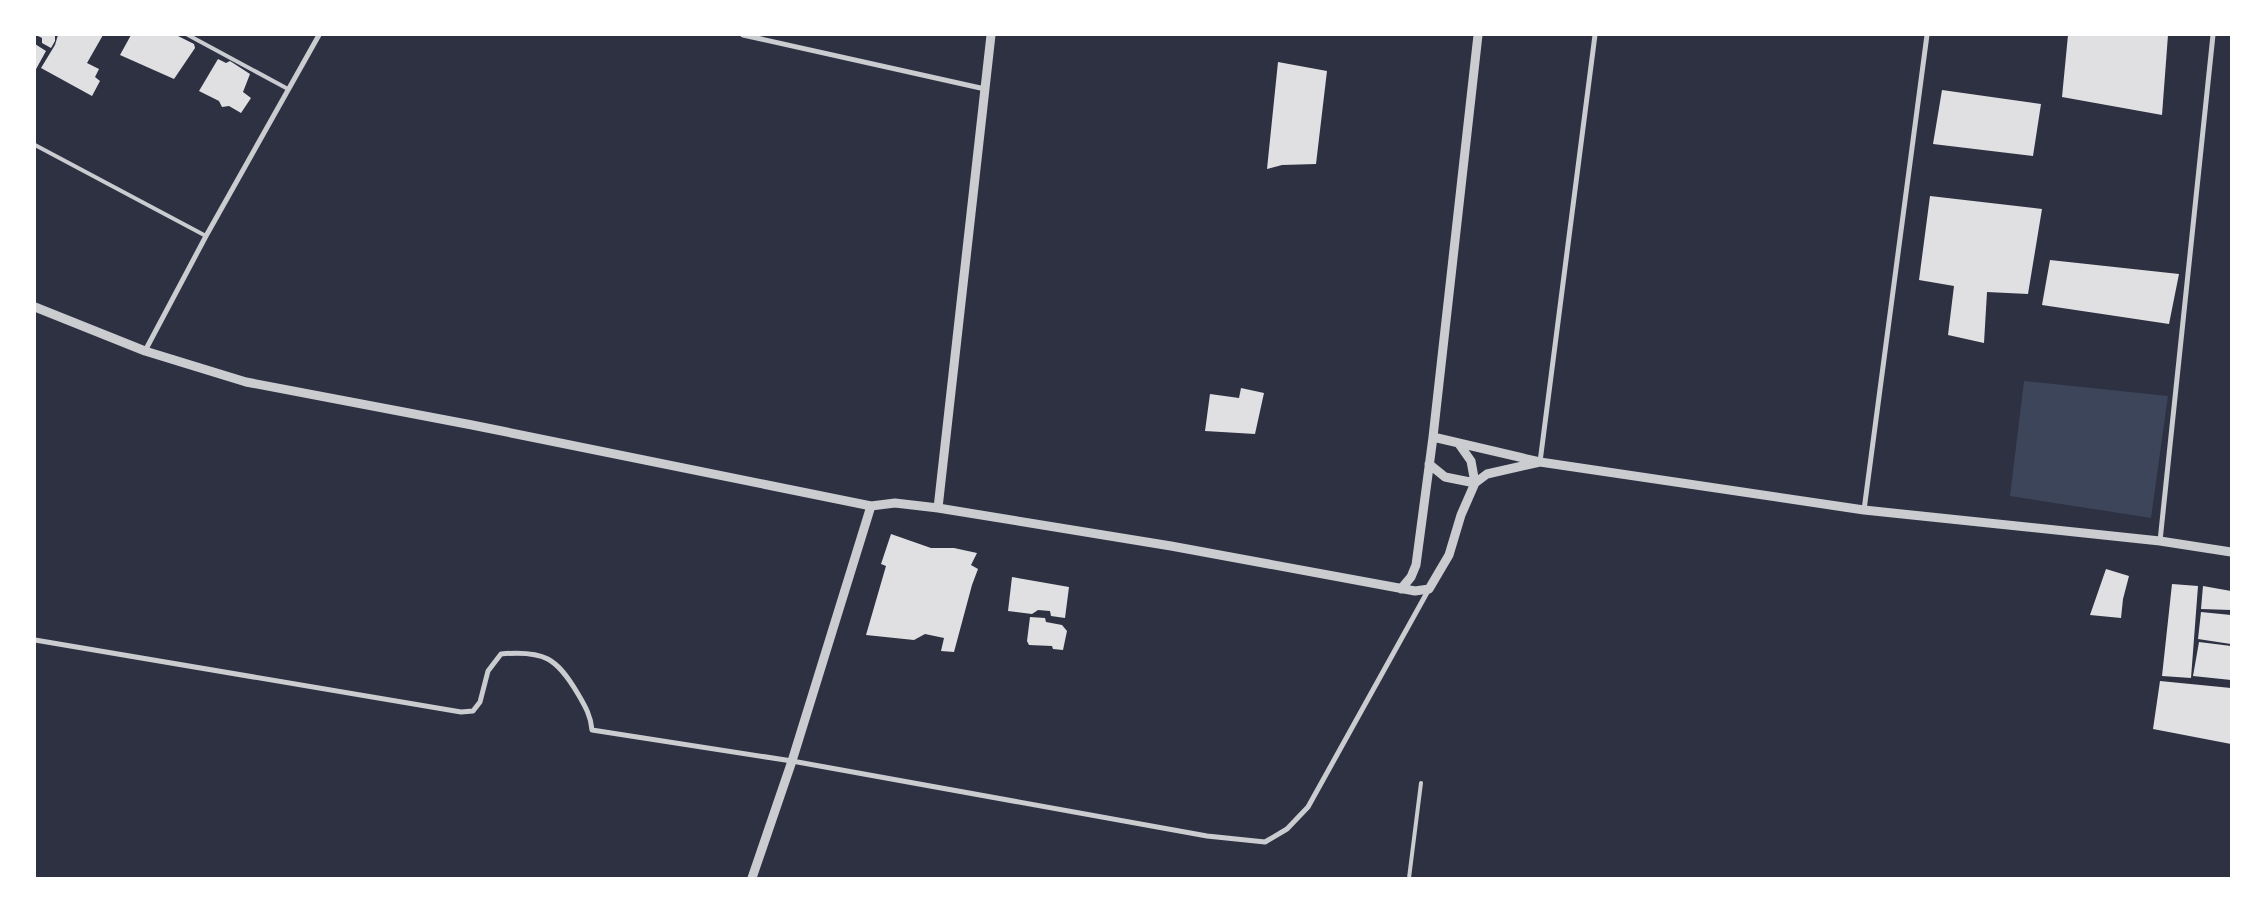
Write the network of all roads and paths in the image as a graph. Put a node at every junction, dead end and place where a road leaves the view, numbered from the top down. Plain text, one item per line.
1 (188, 35) edge
2 (319, 35) edge
3 (743, 35) edge
4 (991, 35) edge
5 (1478, 35) edge
6 (1594, 35) edge
7 (1927, 35) edge
8 (2213, 35) edge
9 (985, 89) junction
10 (288, 90) junction
11 (35, 145) edge
12 (206, 236) junction
13 (35, 307) edge
14 (145, 351) junction
15 (1433, 437) junction
16 (1459, 444) junction
17 (1540, 462) junction
18 (1430, 464) junction
19 (1475, 483) junction
20 (871, 506) junction
21 (938, 508) junction
22 (1864, 510) junction
23 (2160, 541) junction
24 (2231, 552) edge
25 (1402, 589) junction
26 (1429, 590) junction
27 (35, 640) edge
28 (792, 761) junction
29 (1421, 782) dead end
30 (752, 878) edge
31 (1409, 878) edge

1 - 10 lane
2 - 10 street
3 - 9 street
4 - 9 street
5 - 15 street
6 - 17 street
7 - 22 street
8 - 23 street
9 - 21 street
10 - 12 street
11 - 12 lane
12 - 14 street
13 - 14 street
14 - 20 street
15 - 16 street
15 - 18 street
16 - 17 street
16 - 19 street
17 - 19 street
17 - 22 street
18 - 19 street
18 - 25 street
19 - 26 street
20 - 21 street
20 - 28 street
21 - 25 street
22 - 23 street
23 - 24 street
25 - 26 street
26 - 28 street
27 - 28 street
28 - 30 street
29 - 31 lane

